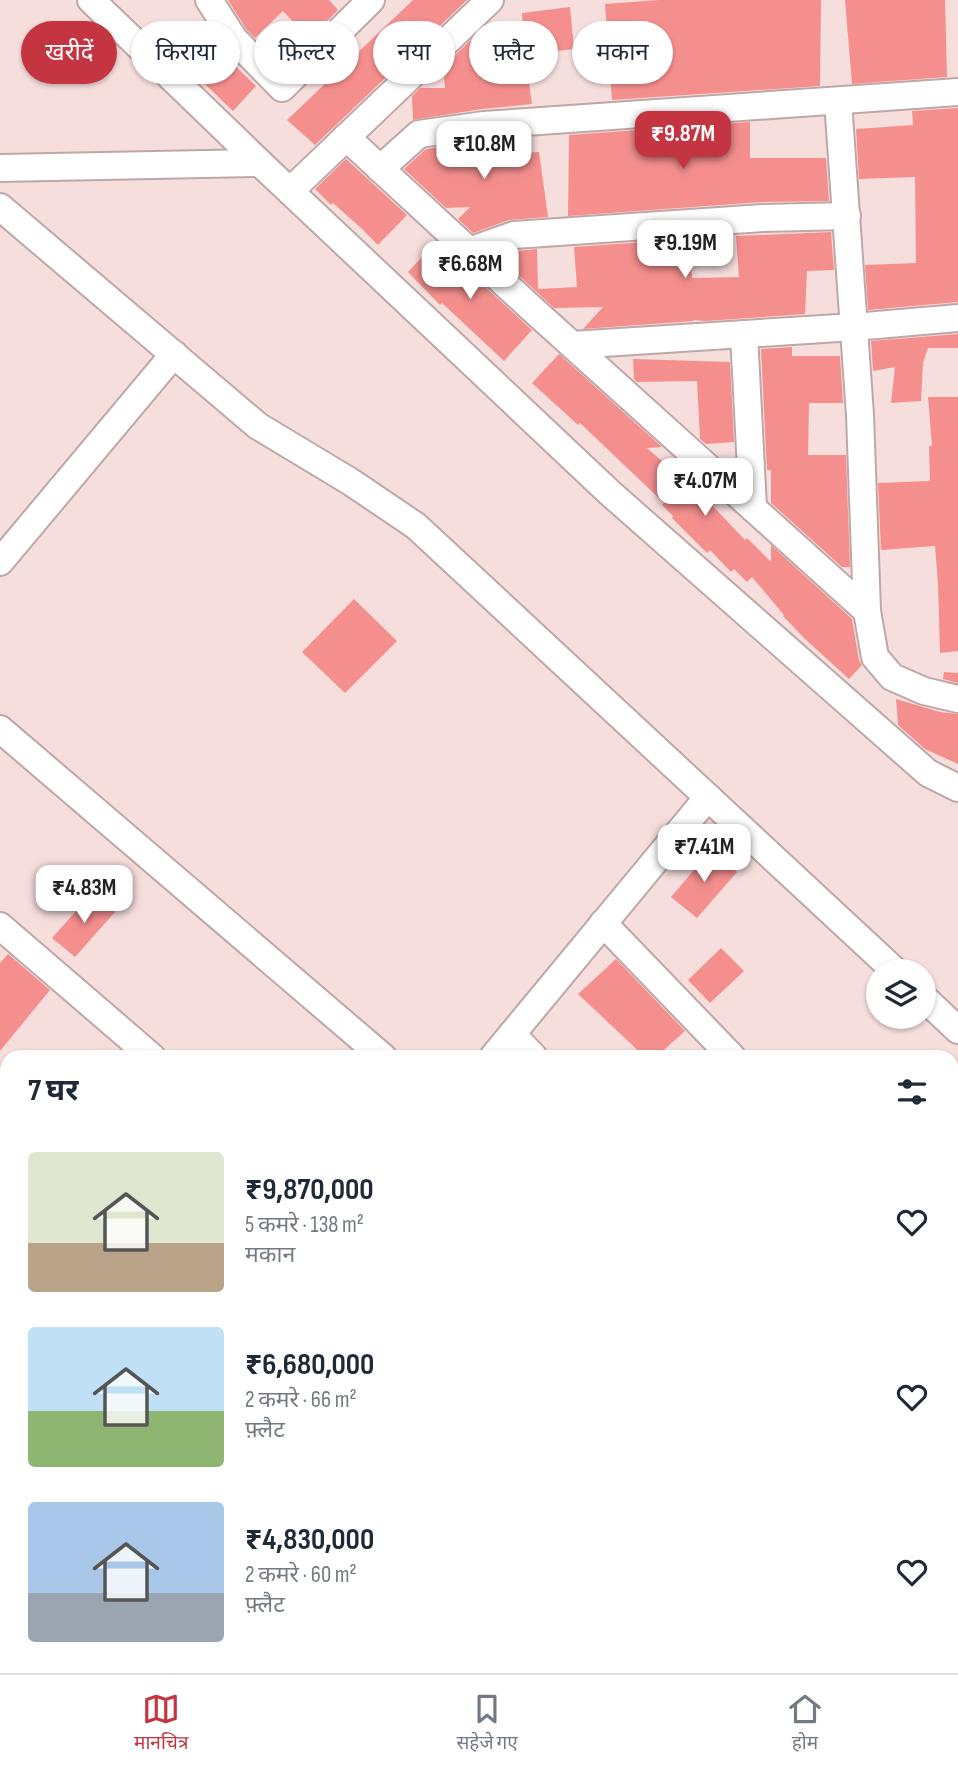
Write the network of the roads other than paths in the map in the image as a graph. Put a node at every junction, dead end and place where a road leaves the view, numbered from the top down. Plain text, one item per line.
1 (91, 0) edge
2 (209, 0) edge
3 (494, 0) edge
4 (362, 3) edge
5 (958, 92) edge
6 (838, 101) junction
7 (346, 137) junction
8 (260, 163) junction
9 (0, 168) edge
10 (380, 169) junction
11 (290, 191) junction
12 (0, 207) edge
13 (846, 216) junction
14 (469, 251) junction
15 (958, 318) edge
16 (854, 327) junction
17 (744, 334) junction
18 (572, 345) junction
19 (174, 354) junction
20 (753, 508) junction
21 (0, 562) edge
22 (867, 611) junction
23 (958, 699) edge
24 (0, 729) edge
25 (958, 788) edge
26 (708, 797) junction
27 (603, 923) junction
28 (0, 926) edge
29 (882, 959) edge
30 (936, 1009) edge
31 (958, 1030) edge
32 (512, 1034) junction
33 (144, 1050) edge
34 (375, 1050) edge
35 (499, 1050) edge
36 (527, 1050) edge
37 (725, 1050) edge

1 - 8 street
2 - 4 street
3 - 7 street
5 - 6 street
6 - 10 street
6 - 13 street
7 - 10 street
7 - 11 street
8 - 9 street
8 - 11 street
10 - 14 street
11 - 25 street
12 - 19 street
13 - 14 street
13 - 16 street
14 - 18 street
15 - 16 street
16 - 17 street
16 - 22 street
17 - 18 street
17 - 20 street
18 - 20 street
19 - 21 street
19 - 26 street
20 - 22 street
22 - 23 street
24 - 34 street
26 - 27 street
26 - 29 street
27 - 32 street
27 - 37 street
28 - 33 street
30 - 31 street
32 - 35 street
32 - 36 street

